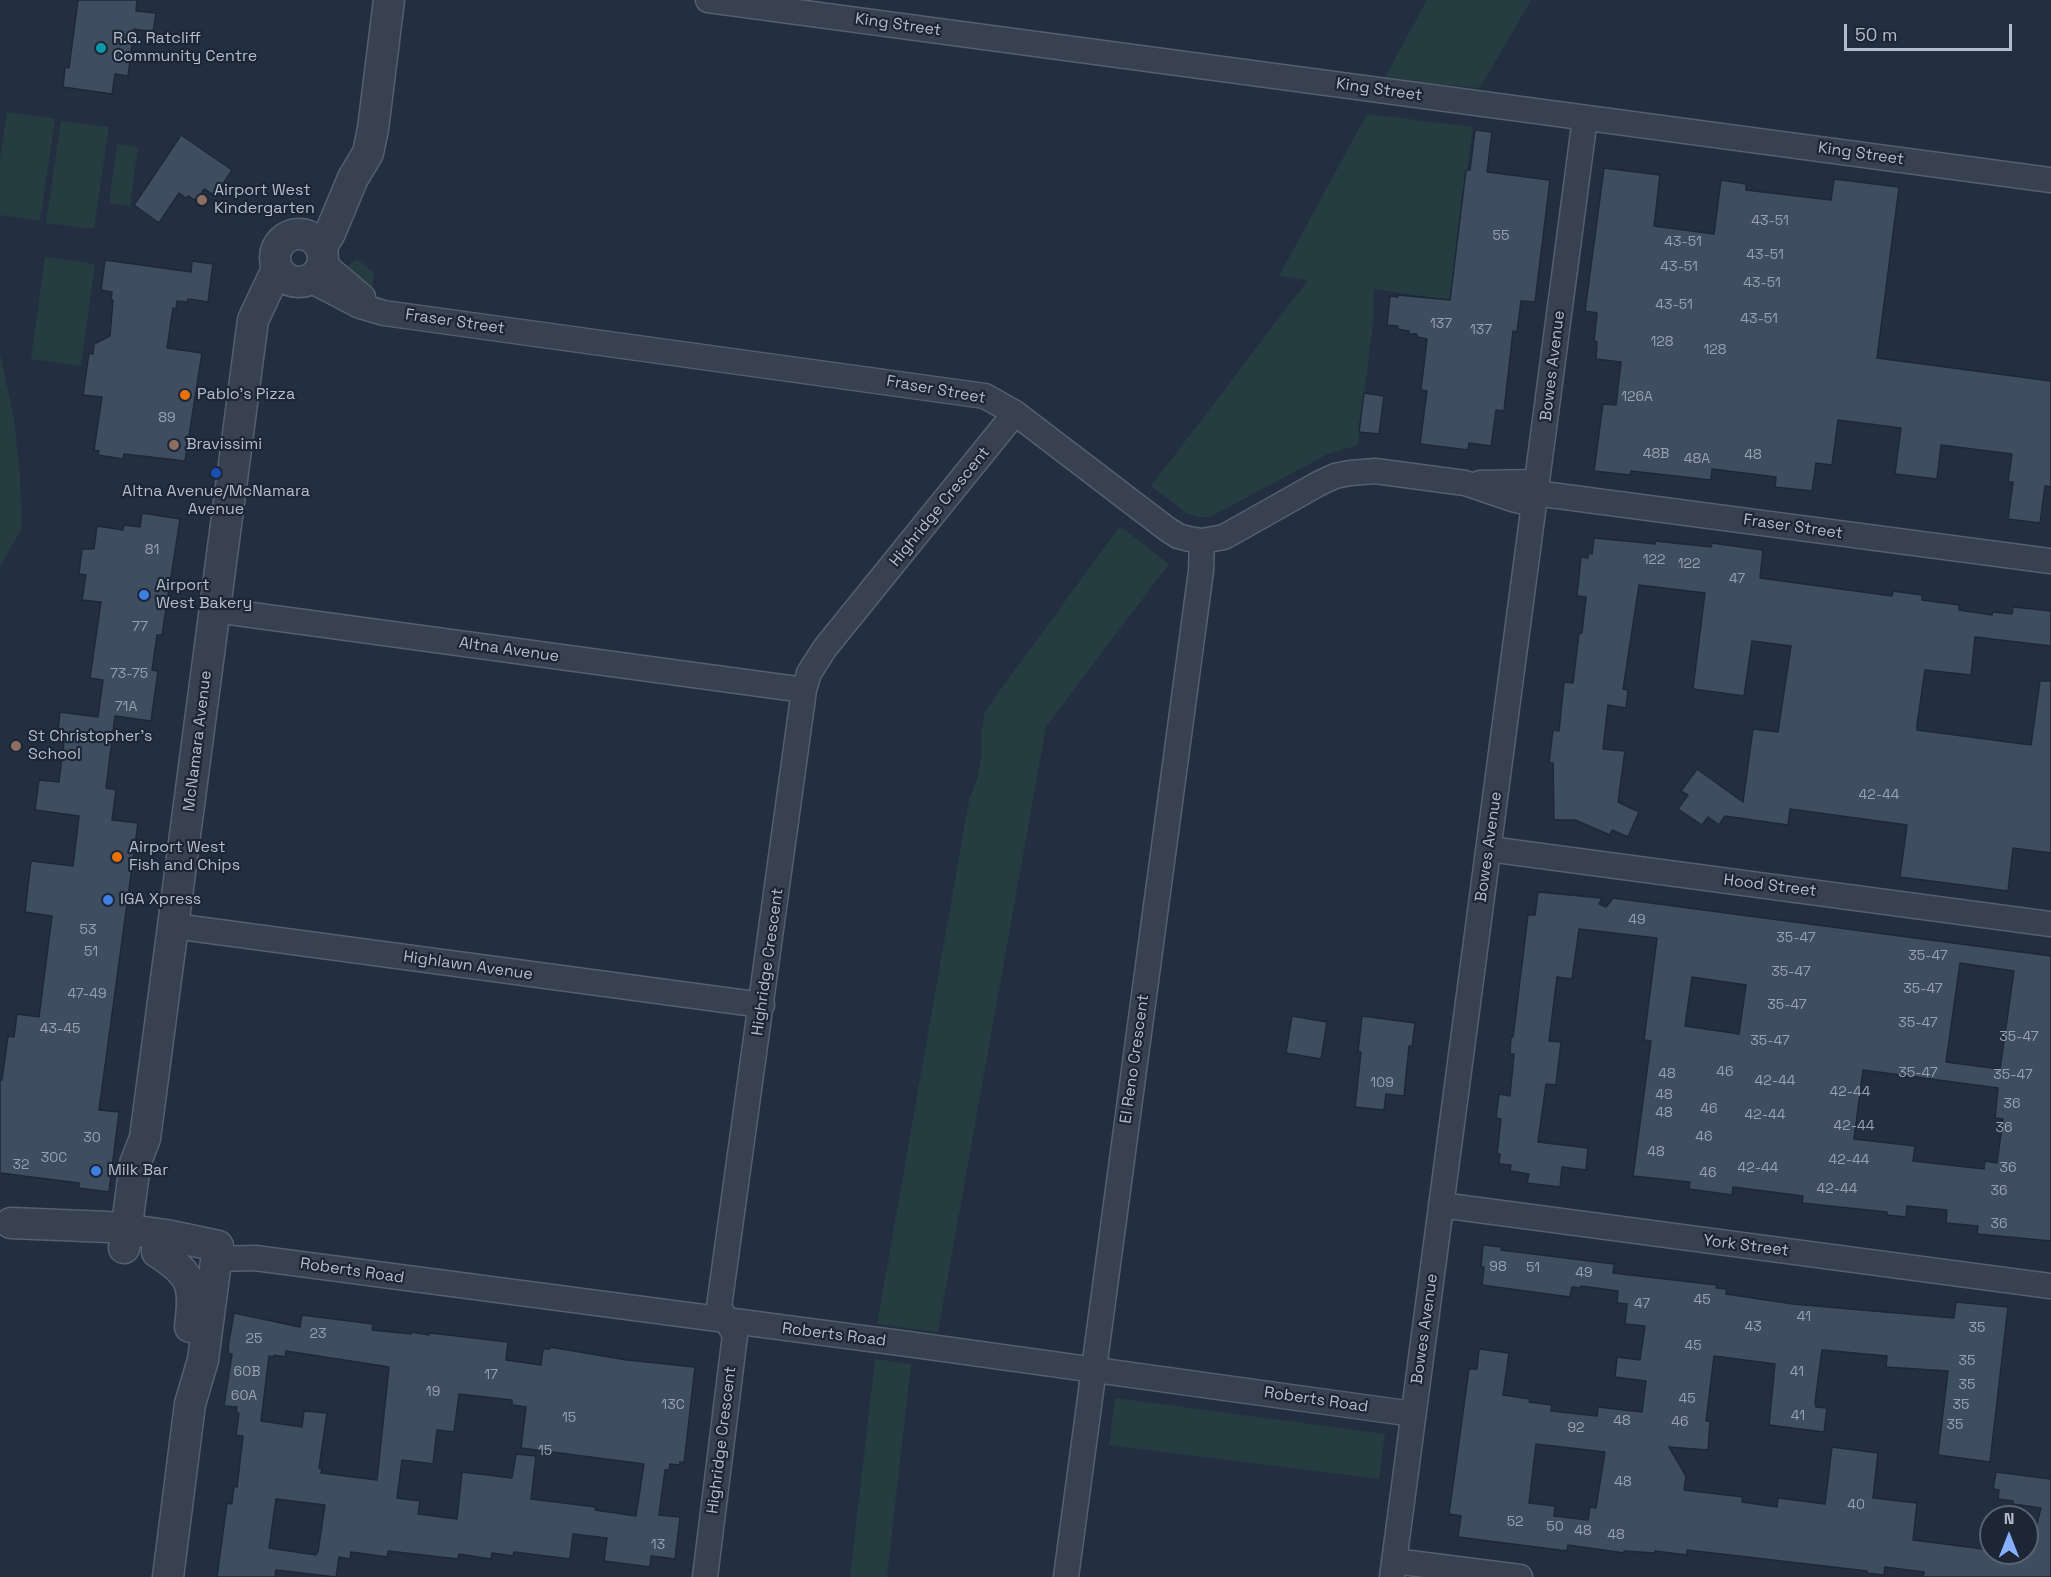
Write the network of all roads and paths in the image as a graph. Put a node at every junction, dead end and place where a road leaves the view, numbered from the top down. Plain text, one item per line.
1 (389, 0) edge
2 (708, 0) edge
3 (1585, 118) junction
4 (2051, 180) edge
5 (304, 263) junction
6 (1015, 413) junction
7 (1535, 493) junction
8 (1202, 541) junction
9 (2051, 561) edge
10 (215, 610) junction
11 (804, 690) junction
12 (1489, 849) junction
13 (2051, 924) edge
14 (174, 926) junction
15 (762, 1005) junction
16 (145, 1138) junction
17 (1441, 1205) junction
18 (5, 1222) edge
19 (125, 1238) junction
20 (167, 1245) junction
21 (217, 1252) junction
22 (2051, 1286) edge
23 (728, 1322) junction
24 (1093, 1370) junction
25 (189, 1411) junction
26 (1413, 1414) junction
27 (1393, 1569) edge
28 (168, 1577) edge
29 (705, 1577) edge
30 (1065, 1577) edge
31 (1520, 1577) edge

1 - 5 street, McNamara Avenue
2 - 3 street, King Street
3 - 4 street, King Street
3 - 7 street, Bowes Avenue
5 - 6 street, Fraser Street
5 - 10 street, McNamara Avenue
6 - 8 street, Fraser Street
6 - 11 street, Highridge Crescent
7 - 8 street, Fraser Street
7 - 9 street, Fraser Street
7 - 12 street, Bowes Avenue
8 - 24 street, El Reno Crescent
10 - 11 street, Altna Avenue
10 - 14 street, McNamara Avenue
11 - 15 street, Highridge Crescent
12 - 13 street, Hood Street
12 - 17 street, Bowes Avenue
14 - 15 street, Highlawn Avenue
14 - 16 street, McNamara Avenue
15 - 23 street, Highridge Crescent
16 - 19 street, McNamara Avenue
16 - 20 street, McNamara Avenue
17 - 22 street, York Street
17 - 26 street, Bowes Avenue
18 - 19 street, Roberts Road
19 - 20 street, Roberts Road
20 - 21 street, Roberts Road
20 - 25 street, McNamara Avenue
21 - 23 street, Roberts Road
21 - 25 street, McNamara Avenue
23 - 24 street, Roberts Road
23 - 29 street, Highridge Crescent
24 - 26 street, Roberts Road
24 - 30 street, El Reno Crescent
25 - 28 street, McNamara Avenue
26 - 27 street, Bowes Avenue
27 - 31 street

